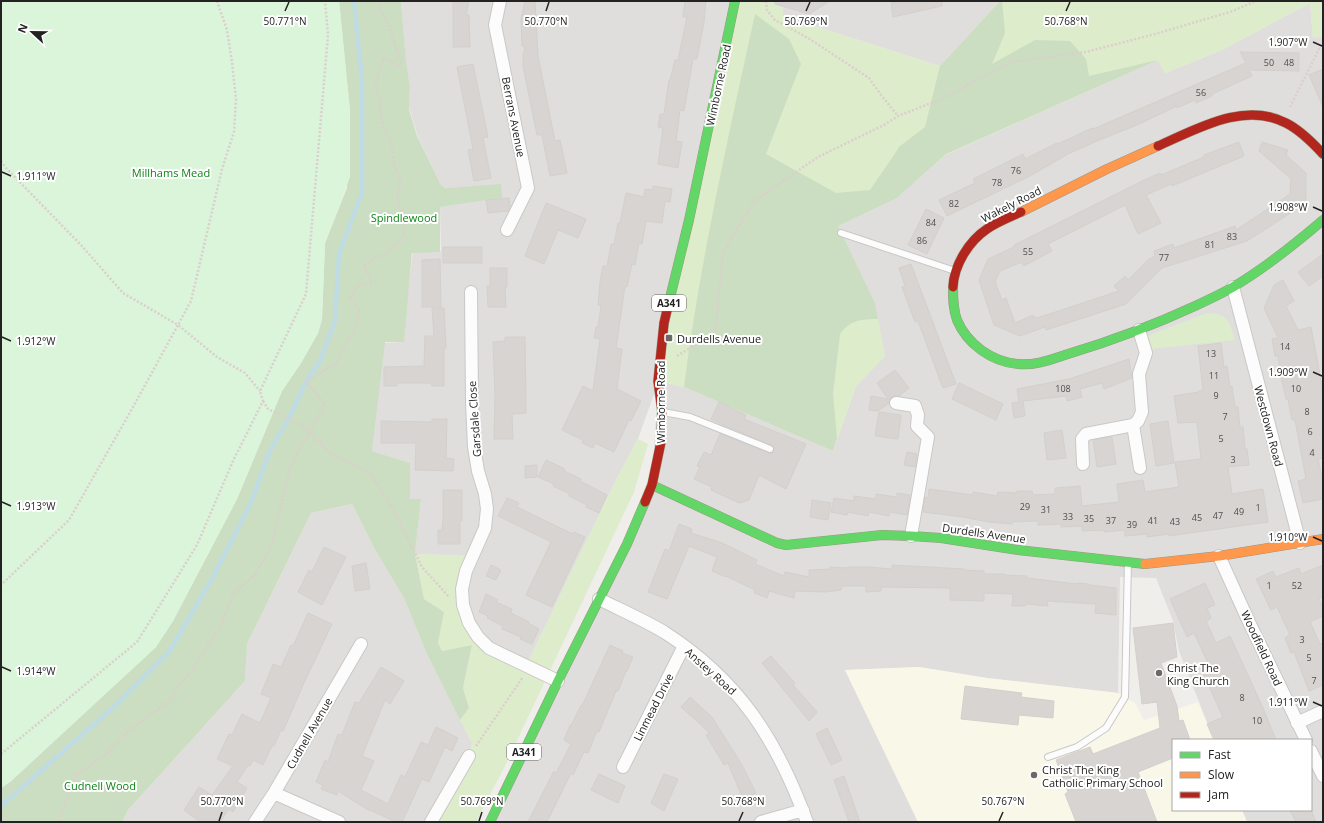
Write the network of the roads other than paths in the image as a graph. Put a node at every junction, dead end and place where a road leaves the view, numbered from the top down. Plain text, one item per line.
1 (500, 1) edge
2 (736, 1) edge
3 (1323, 154) edge
4 (1323, 220) edge
5 (507, 230) dead end
6 (841, 233) dead end
7 (955, 271) junction
8 (1233, 287) junction
9 (471, 292) dead end
10 (1139, 330) junction
11 (896, 403) dead end
12 (662, 411) junction
13 (1133, 425) junction
14 (770, 449) dead end
15 (1083, 464) dead end
16 (1140, 468) dead end
17 (652, 485) junction
18 (911, 536) junction
19 (1323, 539) edge
20 (1300, 543) junction
21 (1219, 556) junction
22 (1128, 562) junction
23 (599, 599) junction
24 (361, 644) dead end
25 (684, 646) junction
26 (558, 681) junction
27 (1323, 711) edge
28 (1297, 723) junction
29 (1305, 739) edge
30 (1312, 753) edge
31 (469, 756) road end
32 (1048, 757) dead end
33 (623, 767) dead end
34 (1323, 776) edge
35 (274, 793) junction
36 (803, 810) junction
37 (255, 822) edge
38 (339, 822) edge
39 (431, 822) edge
40 (490, 822) edge
41 (761, 822) edge
42 (807, 822) edge

1 - 5 street, Berrans Avenue
2 - 12 street, Wimborne Road / A341
3 - 7 street, Wakely Road
4 - 8 street, Wakely Road
6 - 7 lane
7 - 10 street, Wakely Road
8 - 10 street, Wakely Road
8 - 20 street, Westdown Road
9 - 26 street, Garsdale Close
10 - 13 street
11 - 18 street
12 - 14 lane
12 - 17 street, Wimborne Road / A341
13 - 15 street
13 - 16 street
17 - 18 street, Durdells Avenue
17 - 23 street, Wimborne Road / A341
18 - 22 street, Durdells Avenue
19 - 20 street, Durdells Avenue
20 - 21 street, Durdells Avenue
21 - 22 street, Durdells Avenue
21 - 28 street, Woodfield Road
22 - 32 lane
23 - 25 street, Anstey Road
23 - 26 street, Wimborne Road / A341
24 - 35 street, Cudnell Avenue
25 - 33 street, Linmead Drive
25 - 36 street, Anstey Road
26 - 40 street, Wimborne Road / A341
27 - 28 street
28 - 29 street, Woodfield Road
30 - 34 street
31 - 39 street
35 - 37 street, Cudnell Avenue
35 - 38 street
36 - 41 street
36 - 42 street, Anstey Road

